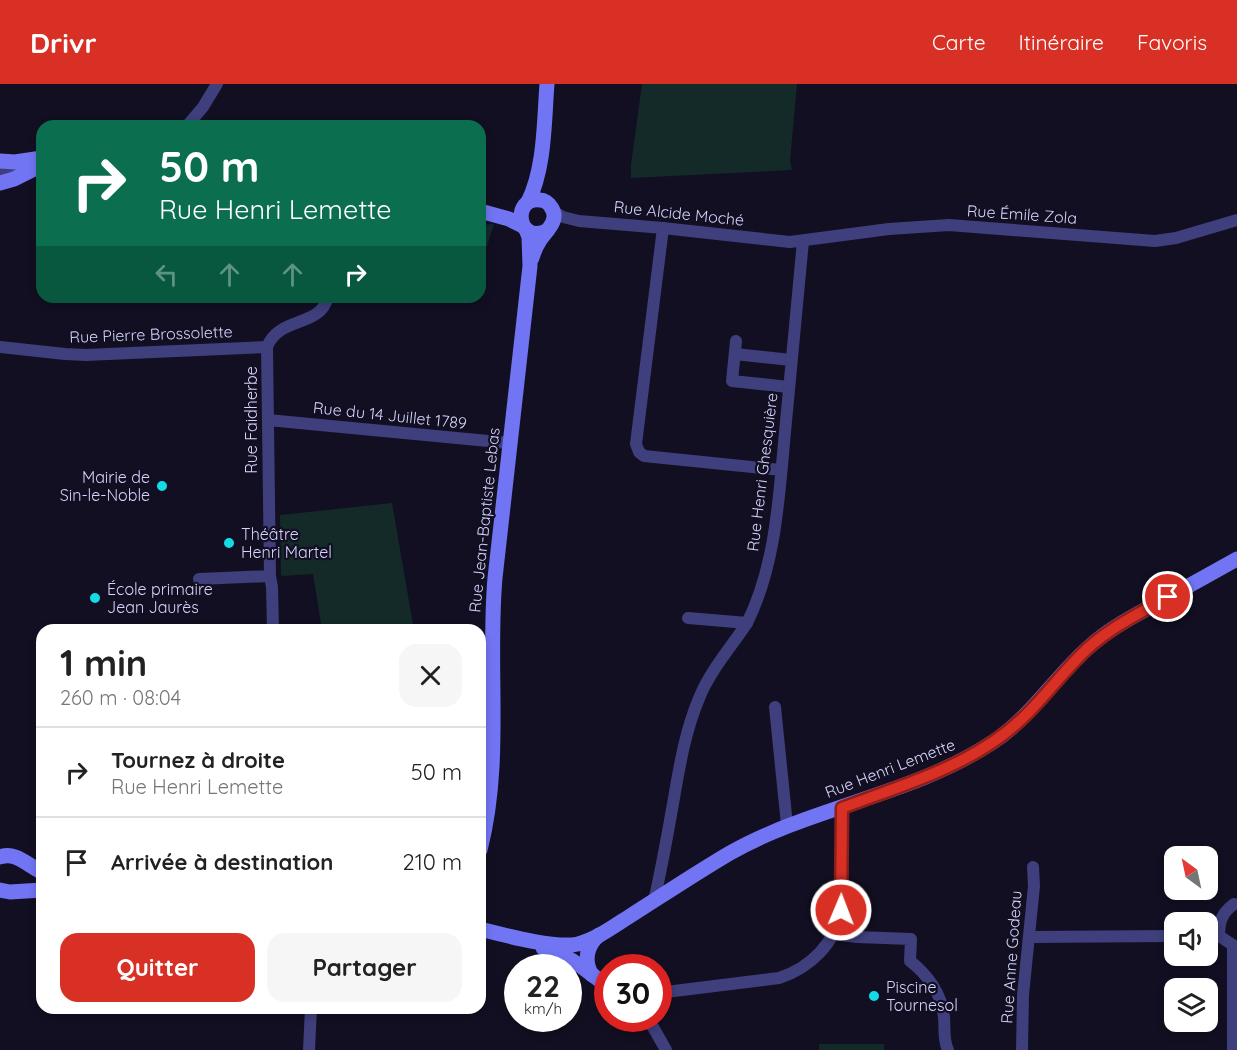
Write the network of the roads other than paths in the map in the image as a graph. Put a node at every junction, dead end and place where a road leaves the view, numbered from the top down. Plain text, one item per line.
1 (217, 84) edge
2 (548, 84) edge
3 (192, 120) edge
4 (541, 152) junction
5 (36, 159) edge
6 (0, 161) edge
7 (25, 161) junction
8 (36, 168) edge
9 (0, 174) edge
10 (0, 183) edge
11 (526, 204) junction
12 (552, 209) junction
13 (486, 211) edge
14 (486, 213) edge
15 (1237, 220) edge
16 (525, 227) junction
17 (663, 228) junction
18 (548, 230) junction
19 (803, 241) junction
20 (530, 266) junction
21 (326, 303) edge
22 (0, 346) edge
23 (267, 347) junction
24 (791, 360) junction
25 (789, 387) junction
26 (268, 420) junction
27 (509, 444) junction
28 (782, 470) junction
29 (1237, 559) edge
30 (270, 576) junction
31 (199, 579) dead end
32 (688, 618) dead end
33 (747, 623) junction
34 (273, 624) edge
35 (775, 707) dead end
36 (842, 808) junction
37 (486, 815) edge
38 (788, 825) junction
39 (0, 858) edge
40 (22, 861) junction
41 (1033, 867) dead end
42 (36, 869) edge
43 (36, 890) edge
44 (5, 892) edge
45 (654, 901) junction
46 (1234, 904) dead end
47 (1218, 925) edge
48 (486, 930) edge
49 (833, 934) junction
50 (599, 935) junction
51 (1164, 936) edge
52 (1029, 937) junction
53 (1218, 938) edge
54 (486, 940) edge
55 (592, 975) joint
56 (672, 992) edge
57 (311, 1014) edge
58 (655, 1032) edge
59 (309, 1050) edge
60 (666, 1050) edge
61 (948, 1050) edge
62 (1022, 1050) edge
63 (1233, 1050) edge

1 - 3 street
2 - 4 street
4 - 11 street
4 - 12 street
5 - 7 street
6 - 7 street
7 - 9 street
8 - 10 street
11 - 12 street
11 - 13 street
11 - 16 street
12 - 17 street, Rue Alcide Moché
12 - 18 street
14 - 16 street
15 - 19 street, Rue Émile Zola
16 - 18 street
16 - 20 street, Rue Jean-Baptiste Lebas
17 - 19 street, Rue Alcide Moché
17 - 28 street
18 - 20 street, Rue Jean-Baptiste Lebas
19 - 24 street, Rue Henri Ghesquière
20 - 27 street, Rue Jean-Baptiste Lebas
21 - 23 street, Rue Faidherbe
22 - 23 street, Rue Pierre Brossolette
23 - 26 street, Rue Faidherbe
24 - 25 street, Rue Henri Ghesquière
24 - 25 street
25 - 28 street, Rue Henri Ghesquière
26 - 27 street, Rue du 14 Juillet 1789
26 - 30 street, Rue Faidherbe
27 - 37 street, Rue Jean-Baptiste Lebas
28 - 33 street, Rue Henri Ghesquière
29 - 36 street, Rue Henri Lemette
30 - 31 street
30 - 34 street, Rue Faidherbe
32 - 33 street
33 - 45 street, Rue Henri Ghesquière
35 - 38 street
36 - 38 street, Rue Henri Lemette
36 - 49 street
38 - 45 street, Rue Henri Lemette
39 - 40 street
40 - 42 street
40 - 44 street
41 - 52 street, Rue Anne Godeau
43 - 44 street
45 - 50 street, Rue Henri Lemette
46 - 47 street
48 - 50 street, Rue Henri Lemette
49 - 56 street
49 - 61 street
50 - 55 street
51 - 52 street
52 - 62 street, Rue Anne Godeau
53 - 63 street
54 - 55 street
57 - 59 street
58 - 60 street

